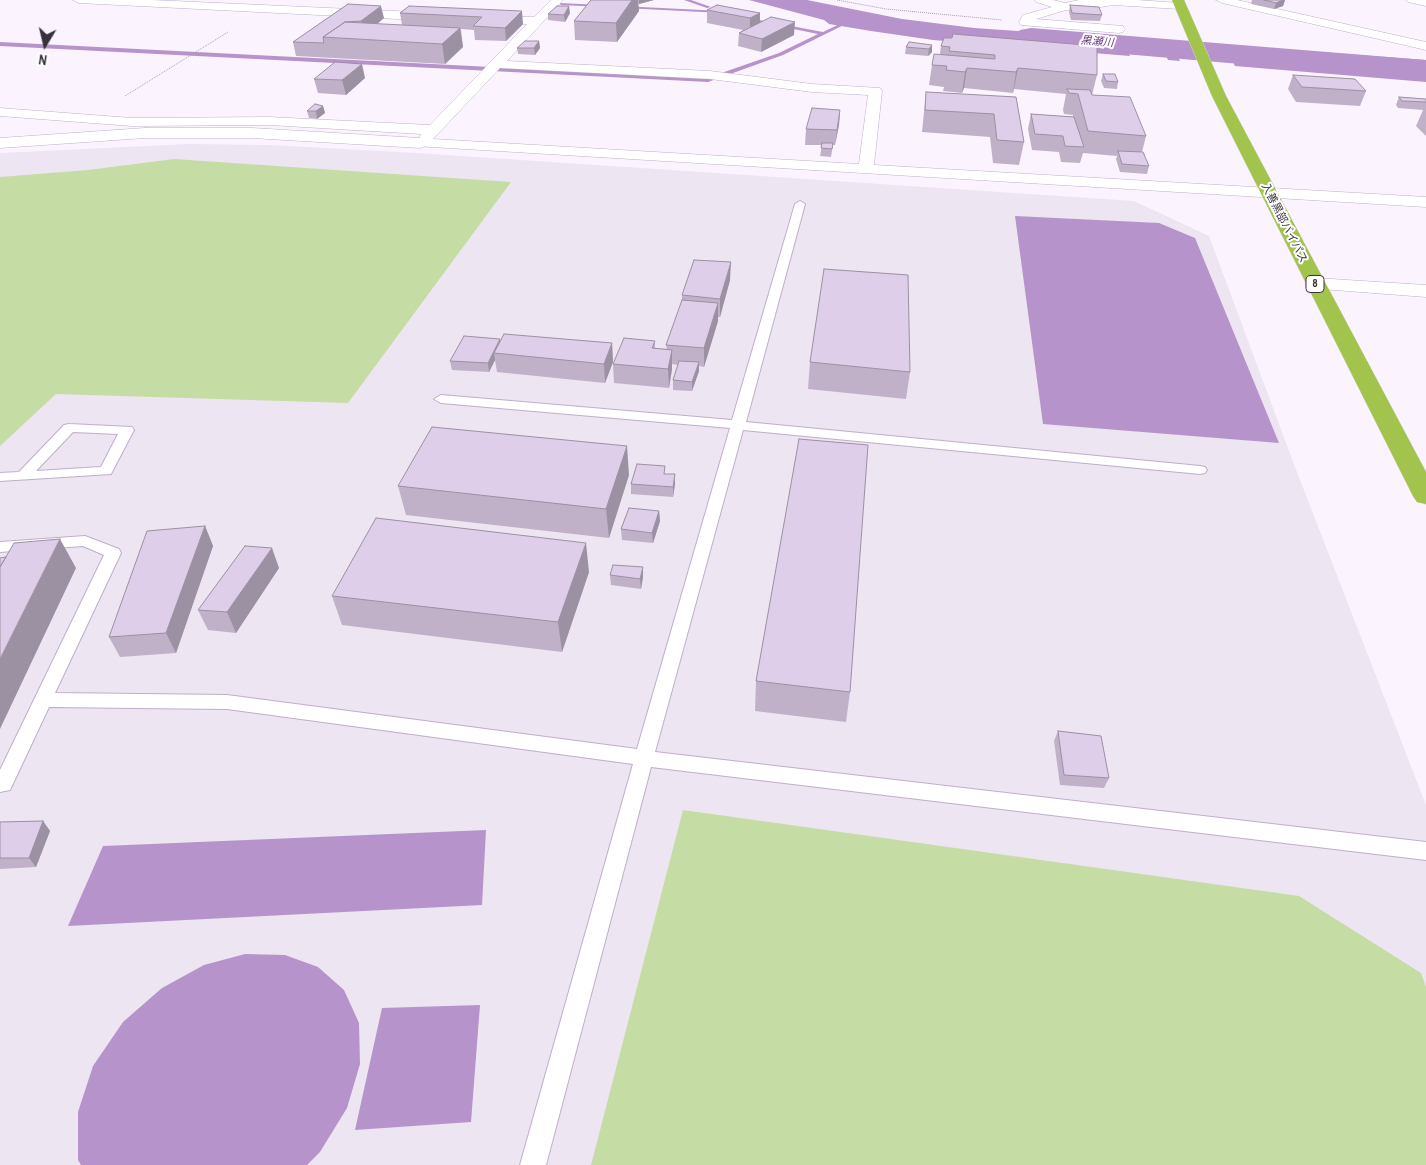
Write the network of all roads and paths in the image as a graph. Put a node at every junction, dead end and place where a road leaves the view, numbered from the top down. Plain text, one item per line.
1 (79, 0) edge
2 (557, 0) edge
3 (837, 0) edge
4 (1040, 0) edge
5 (1093, 0) edge
6 (1222, 0) edge
7 (1412, 0) edge
8 (1178, 3) edge
9 (1426, 3) edge
10 (1065, 7) junction
11 (265, 9) junction
12 (450, 17) edge
13 (469, 18) edge
14 (537, 21) junction
15 (1025, 22) junction
16 (1119, 28) dead end
17 (1426, 46) edge
18 (498, 64) junction
19 (0, 112) edge
20 (89, 118) junction
21 (434, 130) junction
22 (420, 143) junction
23 (0, 144) edge
24 (866, 169) junction
25 (1268, 193) junction
26 (1426, 202) edge
27 (800, 204) dead end
28 (1315, 284) junction
29 (1426, 291) edge
30 (441, 399) dead end
31 (738, 425) junction
32 (1200, 470) dead end
33 (23, 476) junction
34 (0, 477) edge
35 (1426, 496) edge
36 (0, 547) edge
37 (43, 700) junction
38 (644, 758) junction
39 (0, 784) edge
40 (1426, 851) edge
41 (534, 1165) edge

1 - 11 street
2 - 14 street
3 - 15 path
4 - 10 street
5 - 10 street
6 - 17 street
7 - 9 street
8 - 10 street
8 - 25 highway, 入善黒部バイパス / 8
10 - 15 street
11 - 12 street
11 - 20 path
13 - 14 street
14 - 18 street
15 - 16 street
18 - 21 street
18 - 24 street
19 - 20 street
20 - 21 street
21 - 22 street
22 - 23 street
22 - 24 street
24 - 25 street
25 - 26 street
25 - 28 highway, 入善黒部バイパス / 8
27 - 31 lane
28 - 29 street
28 - 35 highway, 入善黒部バイパス / 8
30 - 31 lane
31 - 32 lane
31 - 38 lane
33 - 33 lane
33 - 34 lane
36 - 37 lane
37 - 38 lane
37 - 39 lane
38 - 40 lane
38 - 41 lane

